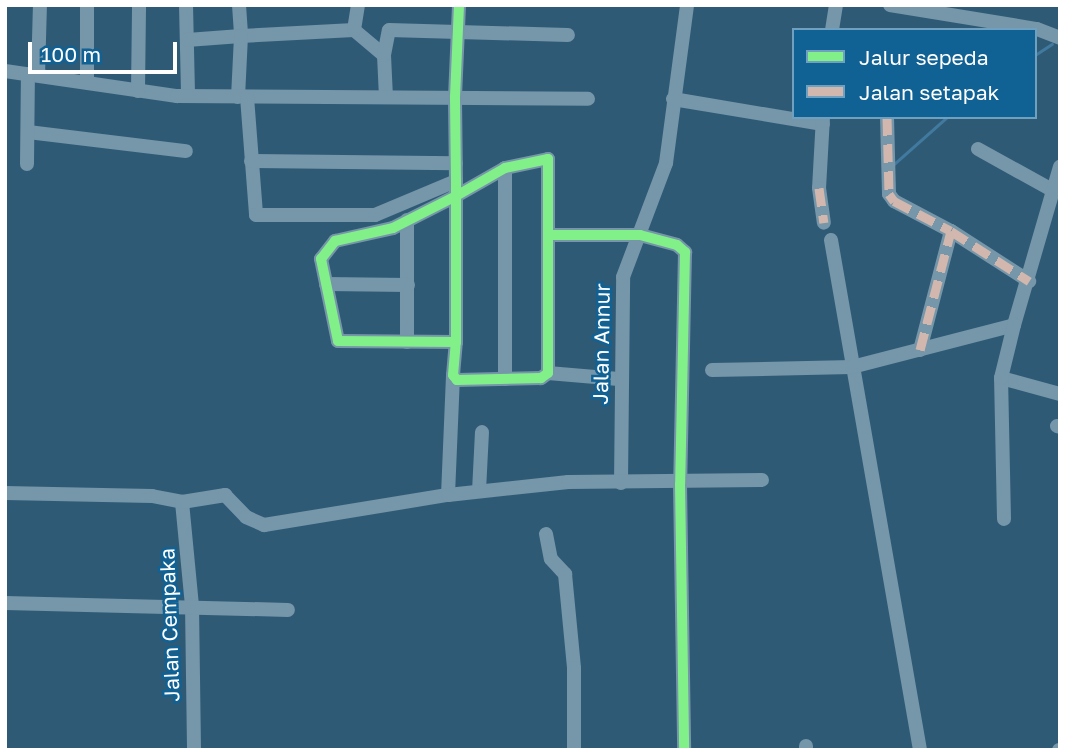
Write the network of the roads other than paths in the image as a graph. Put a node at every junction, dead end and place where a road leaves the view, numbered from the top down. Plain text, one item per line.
1 (40, 5) edge
2 (87, 5) edge
3 (139, 5) edge
4 (186, 5) edge
5 (239, 5) edge
6 (358, 5) edge
7 (459, 5) edge
8 (687, 5) edge
9 (836, 5) edge
10 (900, 6) edge
11 (832, 28) edge
12 (1031, 28) edge
13 (1037, 29) edge
14 (354, 30) junction
15 (460, 30) junction
16 (568, 35) dead end
17 (241, 36) junction
18 (1060, 38) edge
19 (187, 40) junction
20 (384, 55) junction
21 (5, 71) edge
22 (33, 75) junction
23 (87, 82) junction
24 (138, 91) junction
25 (188, 96) junction
26 (243, 97) junction
27 (386, 97) junction
28 (455, 97) junction
29 (588, 99) dead end
30 (673, 99) junction
31 (792, 116) edge
32 (887, 119) edge
33 (823, 121) edge
34 (28, 132) junction
35 (978, 149) dead end
36 (186, 150) dead end
37 (251, 161) junction
38 (456, 163) junction
39 (27, 164) dead end
40 (1060, 167) edge
41 (505, 168) junction
42 (457, 180) junction
43 (1052, 190) junction
44 (456, 196) junction
45 (407, 220) junction
46 (824, 223) dead end
47 (951, 231) junction
48 (549, 235) junction
49 (640, 236) junction
50 (831, 240) dead end
51 (1029, 281) junction
52 (327, 284) junction
53 (408, 285) junction
54 (1014, 325) junction
55 (407, 342) junction
56 (456, 342) junction
57 (920, 350) junction
58 (852, 367) junction
59 (712, 370) dead end
60 (548, 373) junction
61 (453, 375) junction
62 (1001, 378) junction
63 (505, 379) junction
64 (619, 379) junction
65 (1060, 394) edge
66 (482, 432) dead end
67 (762, 480) dead end
68 (621, 483) junction
69 (680, 484) junction
70 (479, 491) junction
71 (5, 493) edge
72 (449, 495) junction
73 (181, 501) junction
74 (1004, 519) dead end
75 (546, 534) dead end
76 (5, 603) edge
77 (192, 605) junction
78 (288, 610) dead end
79 (194, 750) edge
80 (574, 750) edge
81 (684, 750) edge
82 (920, 750) edge

1 - 22 street
2 - 23 street
3 - 24 street
4 - 19 street
5 - 17 street
6 - 14 street
7 - 15 street
8 - 30 street, Jalan Annur
9 - 11 street
10 - 12 street
13 - 18 street
14 - 17 street
14 - 20 street
15 - 16 street
15 - 20 street
15 - 28 street
17 - 19 street
17 - 26 street
19 - 25 street
20 - 27 street
21 - 22 street
22 - 23 street
22 - 34 street
23 - 24 street
24 - 25 street
25 - 26 street
26 - 27 street
26 - 37 street
27 - 28 street
28 - 29 street
28 - 38 street
30 - 31 street
30 - 49 street, Jalan Annur
32 - 47 street
33 - 46 street
34 - 36 street
34 - 39 street
35 - 43 street
37 - 38 street
37 - 42 street
38 - 42 street
40 - 43 street
41 - 44 street
41 - 48 street
41 - 63 street
42 - 44 street
43 - 51 street
44 - 45 street
44 - 56 street
45 - 52 street
45 - 53 street
47 - 51 street
47 - 57 street
48 - 49 street
48 - 60 street
49 - 64 street, Jalan Annur
49 - 69 street
50 - 58 street
51 - 54 street
52 - 53 street
52 - 55 street
53 - 55 street
54 - 57 street
54 - 62 street
55 - 56 street
56 - 61 street
57 - 58 street
58 - 59 street
58 - 82 street
60 - 63 street
60 - 64 street
61 - 63 street
61 - 72 street
62 - 65 street
62 - 74 street
64 - 68 street, Jalan Annur
66 - 70 street
67 - 69 street
68 - 69 street
68 - 70 street
69 - 81 street
70 - 72 street
71 - 73 street
72 - 73 street
73 - 77 street, Jalan Cempaka
75 - 80 street
76 - 77 street
77 - 78 street
77 - 79 street, Jalan Cempaka

